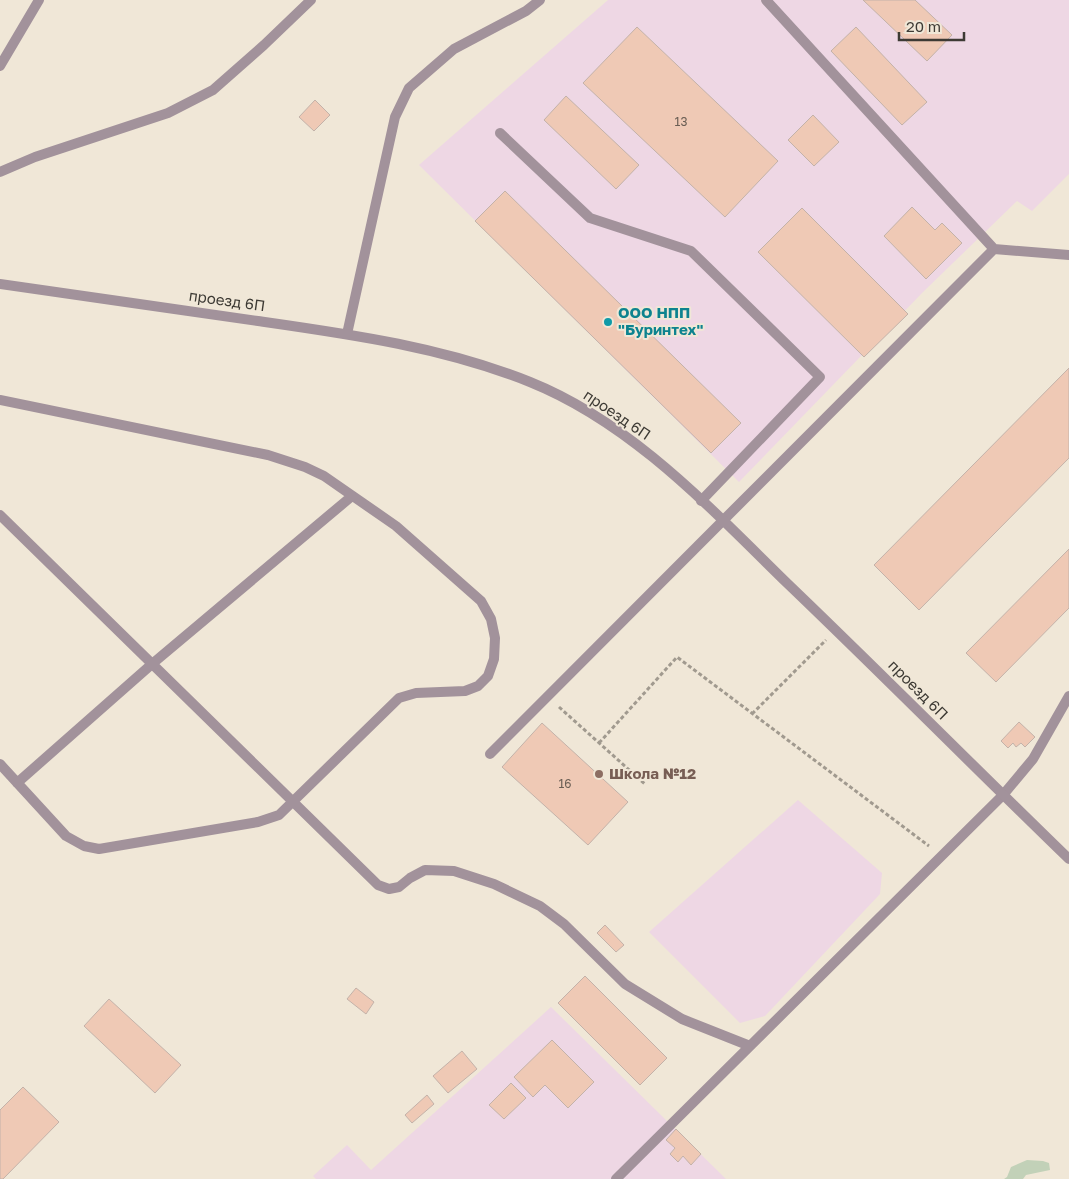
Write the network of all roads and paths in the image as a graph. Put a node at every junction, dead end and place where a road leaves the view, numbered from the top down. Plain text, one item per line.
1 (39, 0) edge
2 (310, 0) edge
3 (540, 0) edge
4 (766, 0) edge
5 (0, 66) edge
6 (500, 133) dead end
7 (0, 172) edge
8 (994, 249) junction
9 (1069, 255) edge
10 (0, 284) edge
11 (347, 334) junction
12 (0, 400) edge
13 (352, 496) junction
14 (701, 501) junction
15 (0, 516) edge
16 (723, 521) junction
17 (836, 630) junction
18 (152, 664) junction
19 (547, 696) junction
20 (1069, 696) edge
21 (752, 714) junction
22 (599, 743) junction
23 (490, 754) dead end
24 (0, 764) edge
25 (17, 783) junction
26 (646, 785) dead end
27 (1003, 795) junction
28 (293, 801) junction
29 (942, 856) junction
30 (1069, 860) edge
31 (750, 1046) junction
32 (616, 1179) edge

1 - 5 street
2 - 7 street
3 - 11 street
4 - 8 street
6 - 14 street
8 - 9 street
8 - 16 street
10 - 11 street, проезд 6П
11 - 14 street, проезд 6П
12 - 13 street
13 - 18 street
13 - 28 street
14 - 16 street, проезд 6П
15 - 18 street
16 - 17 street, проезд 6П
16 - 19 street
17 - 21 path
17 - 27 street, проезд 6П
18 - 25 street
18 - 28 street
19 - 22 path
19 - 23 street
20 - 27 street
21 - 22 path
21 - 29 path
22 - 26 path
24 - 25 street
25 - 28 street
27 - 29 street
27 - 30 street, проезд 6П
28 - 31 street
29 - 31 street
31 - 32 street

